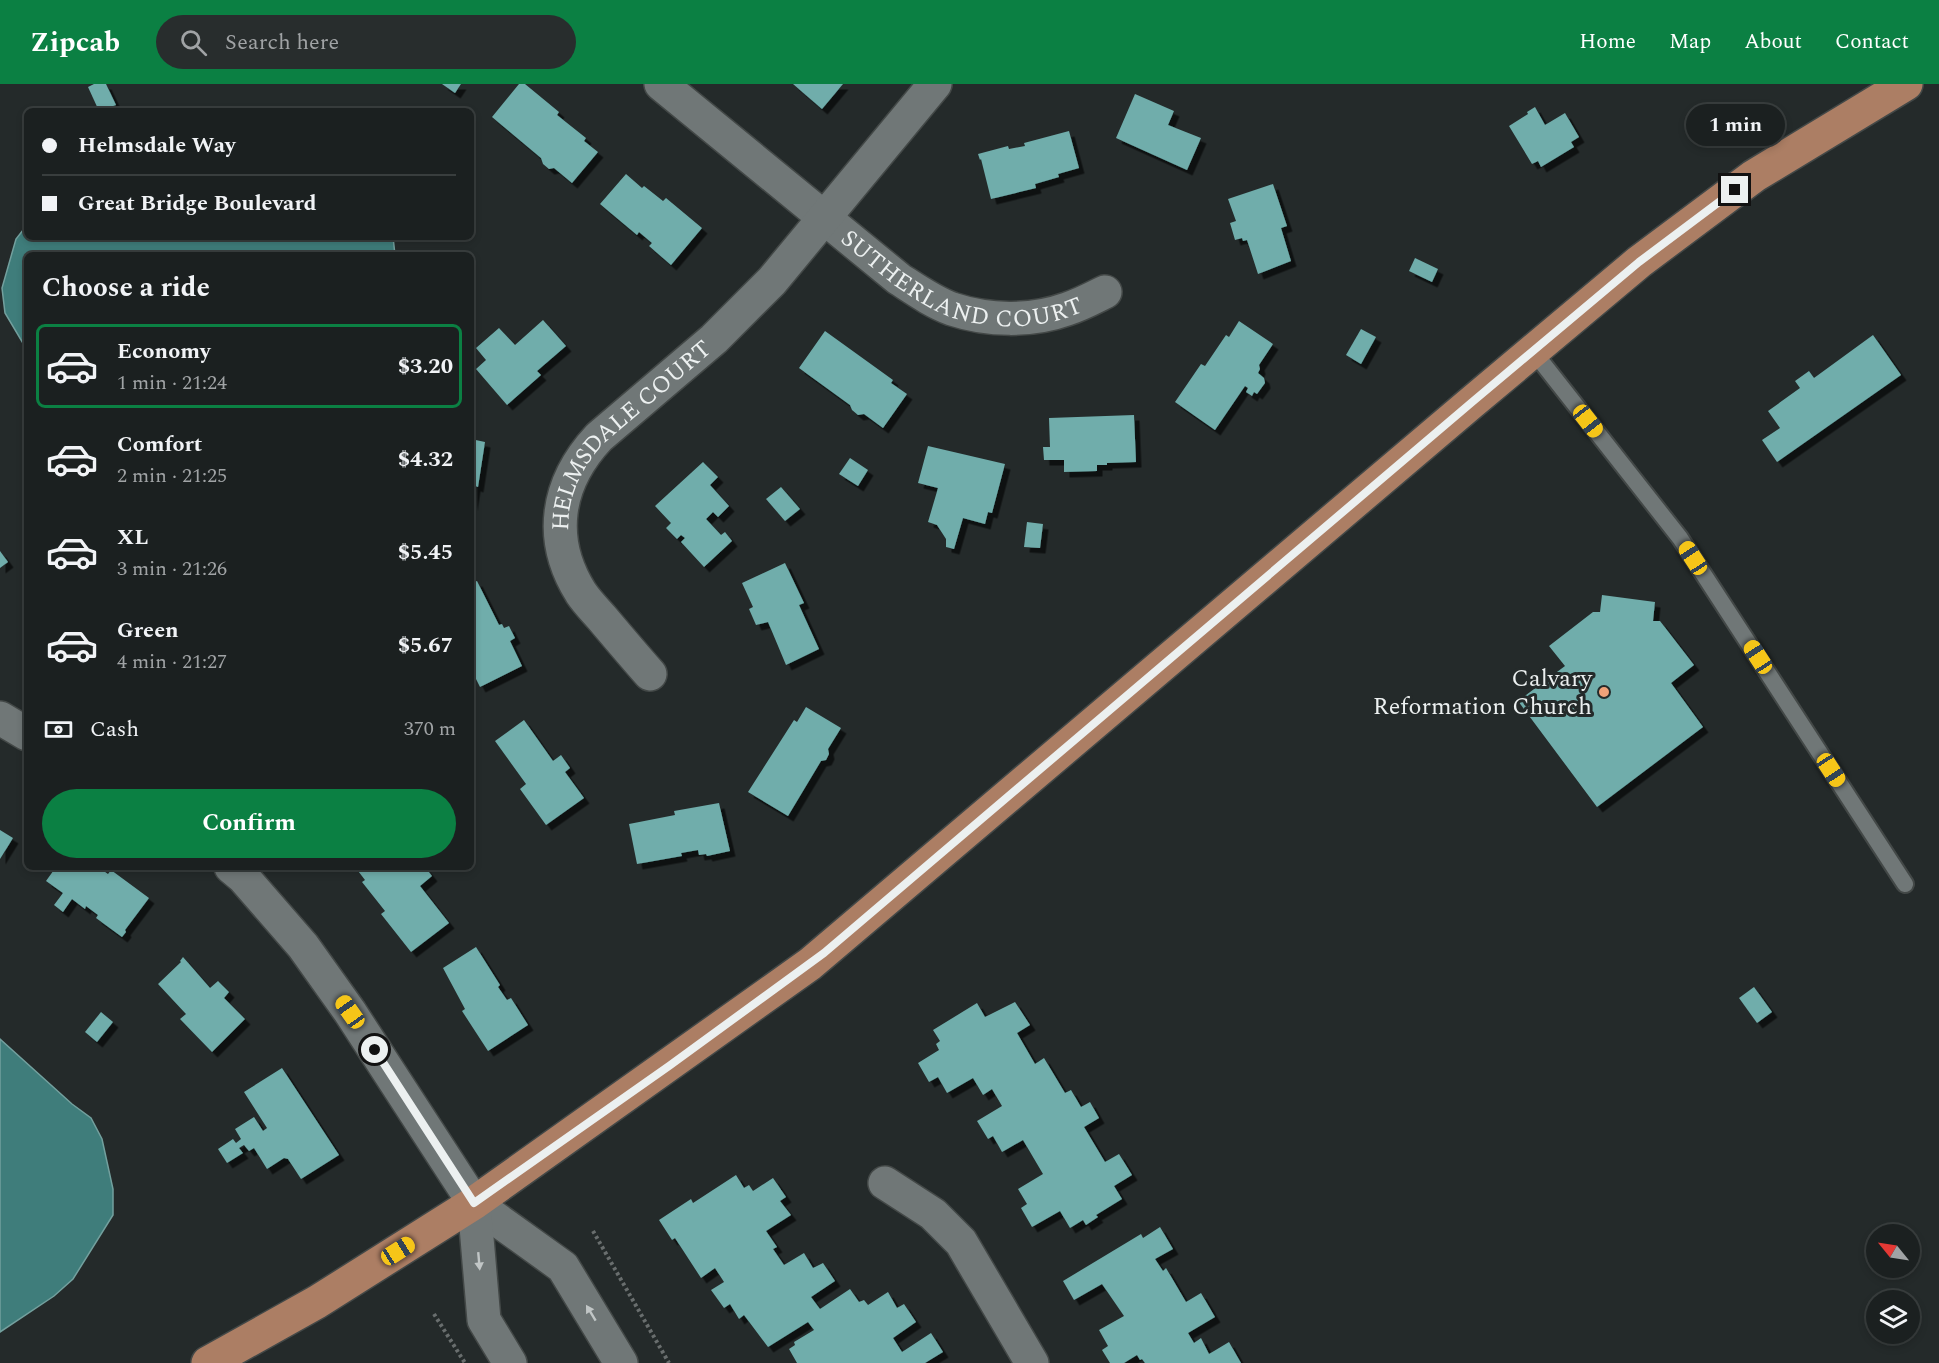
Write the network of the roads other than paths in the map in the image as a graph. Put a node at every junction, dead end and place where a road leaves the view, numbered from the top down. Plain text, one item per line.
1 (661, 84) edge
2 (935, 84) edge
3 (1906, 84) edge
4 (824, 218) junction
5 (1105, 292) dead end
6 (1533, 351) junction
7 (650, 674) dead end
8 (0, 718) edge
9 (24, 732) edge
10 (235, 870) edge
11 (1905, 884) dead end
12 (885, 1183) dead end
13 (474, 1203) junction
14 (208, 1363) edge
15 (510, 1363) edge
16 (621, 1363) edge
17 (1032, 1363) edge

1 - 4 street, SUTHERLAND COURT
2 - 4 street, HELMSDALE COURT
3 - 6 main road
4 - 5 street, SUTHERLAND COURT
4 - 7 street, HELMSDALE COURT
6 - 11 lane
6 - 13 main road
8 - 9 street
10 - 13 street
12 - 17 street
13 - 14 main road
13 -> 15 street
16 -> 13 street

